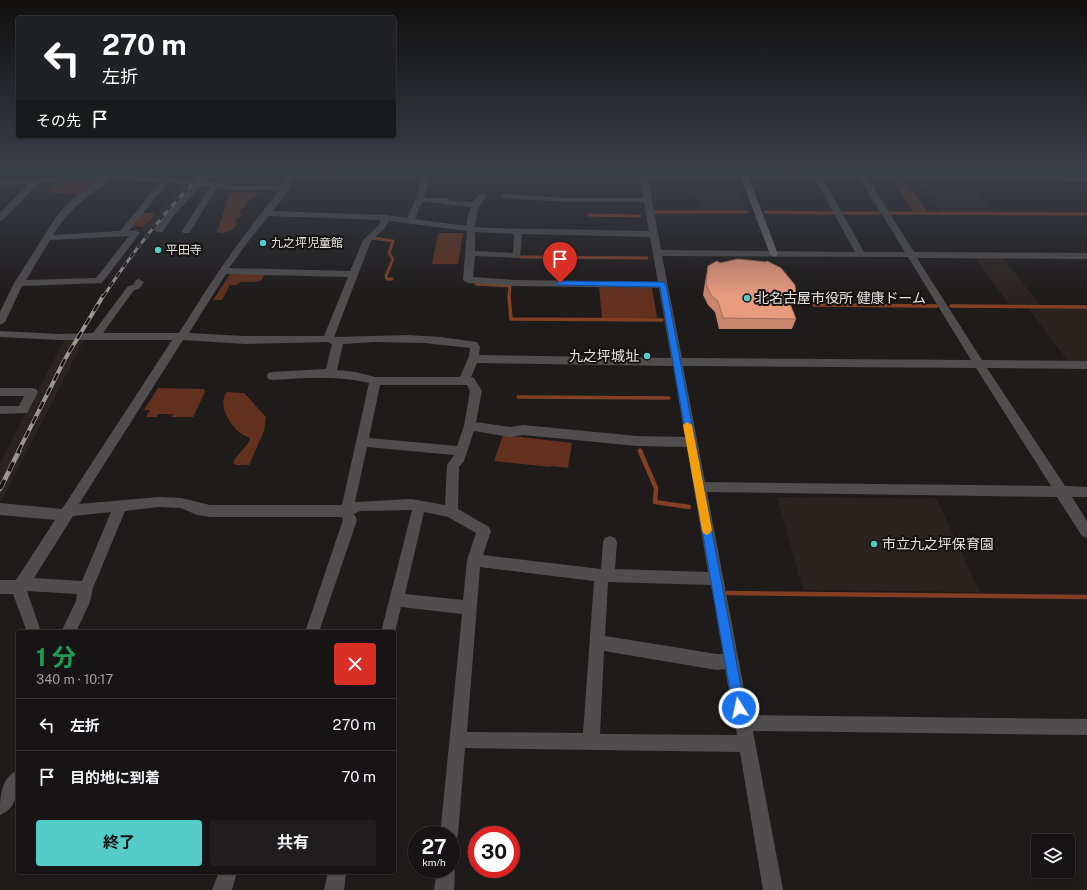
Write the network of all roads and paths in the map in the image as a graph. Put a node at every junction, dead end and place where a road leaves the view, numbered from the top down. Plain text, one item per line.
1 (63, 215) edge
2 (138, 215) edge
3 (172, 215) edge
4 (196, 215) edge
5 (267, 215) edge
6 (304, 215) edge
7 (412, 215) edge
8 (472, 215) edge
9 (650, 215) edge
10 (759, 215) edge
11 (839, 215) edge
12 (885, 215) edge
13 (386, 218) junction
14 (409, 222) junction
15 (470, 229) junction
16 (159, 230) dead end
17 (186, 231) dead end
18 (518, 231) junction
19 (122, 234) junction
20 (654, 234) junction
21 (46, 238) junction
22 (471, 253) junction
23 (657, 253) junction
24 (774, 254) junction
25 (861, 255) junction
26 (910, 255) junction
27 (1087, 256) edge
28 (223, 271) junction
29 (354, 274) junction
30 (139, 282) dead end
31 (19, 283) junction
32 (663, 285) junction
33 (3, 308) edge
34 (0, 322) edge
35 (0, 334) edge
36 (96, 336) junction
37 (181, 336) junction
38 (328, 339) junction
39 (338, 342) junction
40 (472, 359) junction
41 (676, 362) junction
42 (978, 364) junction
43 (1087, 364) edge
44 (331, 373) junction
45 (272, 376) dead end
46 (375, 381) junction
47 (464, 381) junction
48 (0, 392) edge
49 (0, 410) edge
50 (470, 426) junction
51 (361, 442) junction
52 (690, 442) junction
53 (461, 451) junction
54 (699, 487) junction
55 (1061, 492) junction
56 (1087, 492) edge
57 (122, 505) junction
58 (419, 506) junction
59 (0, 509) edge
60 (347, 511) junction
61 (451, 512) junction
62 (68, 513) junction
63 (1087, 532) edge
64 (610, 542) dead end
65 (474, 560) junction
66 (605, 575) junction
67 (716, 579) junction
68 (22, 586) junction
69 (0, 587) edge
70 (86, 588) junction
71 (396, 600) junction
72 (470, 608) junction
73 (33, 630) edge
74 (69, 630) edge
75 (313, 630) edge
76 (388, 630) edge
77 (597, 642) junction
78 (731, 661) junction
79 (742, 723) junction
80 (1087, 726) edge
81 (458, 740) junction
82 (591, 742) junction
83 (746, 744) junction
84 (16, 782) edge
85 (0, 806) edge
86 (450, 826) edge
87 (227, 874) edge
88 (337, 874) edge
89 (445, 878) edge
90 (222, 890) edge
91 (334, 890) edge
92 (444, 890) edge
93 (773, 890) edge

1 - 21 street
2 - 19 street
3 - 16 street
4 - 17 street
5 - 28 street
6 - 13 street
7 - 14 street
8 - 15 street
9 - 20 street
10 - 24 street
11 - 25 street
12 - 26 street
13 - 14 street
13 - 29 street
14 - 15 street
15 - 18 street
15 - 22 street
18 - 20 street
18 - 22 street
19 - 21 street
19 - 31 street
20 - 23 street
21 - 31 street
22 - 32 street
23 - 24 street
23 - 32 street
24 - 25 street
25 - 26 street
26 - 27 street
26 - 42 street
28 - 29 street
28 - 37 street
29 - 38 street
30 - 36 street
31 - 33 street
32 - 41 street
33 - 34 street
35 - 36 street
36 - 37 street
37 - 38 street
37 - 62 street
38 - 39 street
39 - 40 street
39 - 44 street
40 - 41 street
40 - 47 street
41 - 42 street
41 - 52 street
42 - 43 street
42 - 55 street
44 - 45 street
44 - 46 street
46 - 47 street
46 - 51 street
47 - 50 street
48 - 49 street
50 - 52 street
50 - 53 street
51 - 53 street
51 - 60 street
52 - 54 street
53 - 61 street
54 - 55 street
54 - 67 street
55 - 56 street
55 - 63 street
57 - 60 street
57 - 62 street
57 - 70 street
58 - 60 street
58 - 61 street
58 - 71 street
59 - 62 street
60 - 75 street
61 - 65 street
62 - 68 street
64 - 66 street
65 - 66 street
65 - 72 street
66 - 67 street
66 - 77 street
67 - 78 street
68 - 69 street
68 - 70 street
68 - 73 street
70 - 74 street
71 - 72 street
71 - 76 street
72 - 81 street
77 - 78 street
77 - 82 street
78 - 79 street
79 - 80 street
79 - 83 street
81 - 82 street
81 - 86 street
82 - 83 street
83 - 93 street
84 - 85 street
87 - 90 street
88 - 91 street
89 - 92 street

